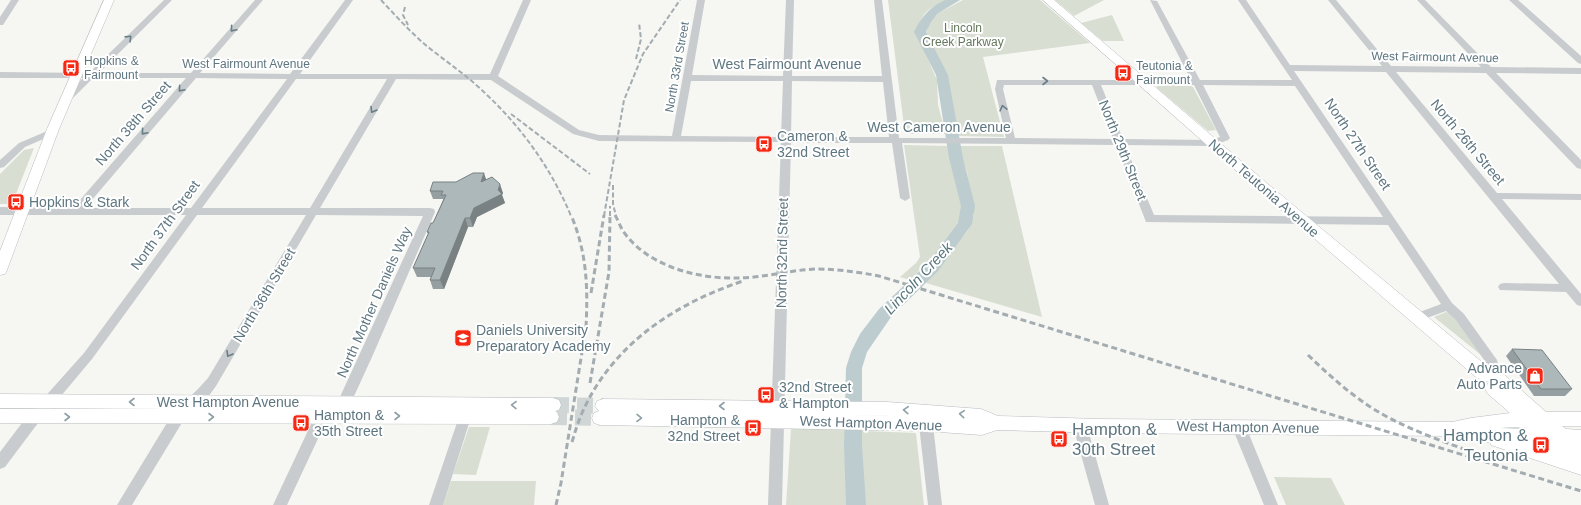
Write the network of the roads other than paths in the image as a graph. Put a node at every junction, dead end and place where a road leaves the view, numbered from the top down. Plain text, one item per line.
1 (15, 0) edge
2 (109, 0) edge
3 (168, 0) edge
4 (259, 0) edge
5 (349, 0) edge
6 (527, 0) edge
7 (701, 0) edge
8 (790, 0) edge
9 (878, 0) edge
10 (1048, 0) edge
11 (1242, 0) edge
12 (1332, 0) edge
13 (1421, 0) edge
14 (1513, 0) edge
15 (1153, 2) dead end
16 (0, 24) edge
17 (1581, 61) edge
18 (1288, 68) junction
19 (1389, 69) junction
20 (1488, 70) junction
21 (1581, 71) edge
22 (0, 74) edge
23 (76, 75) junction
24 (91, 75) junction
25 (193, 76) junction
26 (293, 76) junction
27 (393, 77) junction
28 (493, 77) junction
29 (688, 78) junction
30 (787, 78) junction
31 (886, 79) junction
32 (1095, 82) junction
33 (1141, 82) junction
34 (1197, 82) junction
35 (1298, 83) junction
36 (64, 103) junction
37 (52, 132) junction
38 (676, 139) junction
39 (785, 139) junction
40 (895, 140) junction
41 (1011, 141) junction
42 (1121, 142) junction
43 (1212, 143) junction
44 (0, 165) edge
45 (1581, 166) edge
46 (1495, 196) junction
47 (1581, 196) edge
48 (905, 198) dead end
49 (0, 211) edge
50 (23, 211) junction
51 (76, 211) junction
52 (195, 211) junction
53 (313, 212) junction
54 (1301, 220) junction
55 (1392, 221) junction
56 (0, 270) edge
57 (1504, 287) dead end
58 (1570, 288) junction
59 (1581, 302) edge
60 (1448, 306) junction
61 (1416, 318) junction
62 (1489, 375) junction
63 (0, 401) edge
64 (47, 401) junction
65 (194, 402) junction
66 (344, 403) junction
67 (467, 410) junction
68 (552, 411) tunnel mouth
69 (601, 412) tunnel mouth
70 (778, 413) junction
71 (0, 416) edge
72 (35, 416) junction
73 (327, 416) junction
74 (178, 417) junction
75 (925, 418) junction
76 (1581, 419) edge
77 (1536, 420) junction
78 (1080, 426) junction
79 (1239, 427) junction
80 (1450, 429) junction
81 (1479, 435) junction
82 (1555, 437) junction
83 (1581, 437) edge
84 (1581, 462) edge
85 (0, 463) edge
86 (124, 505) edge
87 (280, 505) edge
88 (436, 505) edge
89 (775, 505) edge
90 (935, 505) edge
91 (1102, 505) edge
92 (1271, 505) edge

1 - 16 street
2 - 23 main road
24 -> 3 street
4 -> 25 street, North 38th Street
5 - 26 street, North 37th Street
6 - 28 street
7 - 29 street, North 33rd Street
8 - 30 street, North 32nd Street
9 - 31 street
10 - 33 main road, North Teutonia Avenue
11 - 18 street, North 27th Street
12 - 19 street, North 26th Street
13 - 20 street
14 - 17 street
15 - 34 street
18 - 19 street, West Fairmount Avenue
18 - 35 street, North 27th Street
19 - 20 street, West Fairmount Avenue
19 - 46 street, North 26th Street
20 - 21 street, West Fairmount Avenue
20 - 45 street
22 - 23 street, West Fairmount Avenue
23 - 24 street, West Fairmount Avenue
23 - 36 main road
24 - 25 street, West Fairmount Avenue
24 - 36 street
25 - 26 street, West Fairmount Avenue
25 -> 51 street, North 38th Street
26 - 27 street, West Fairmount Avenue
26 - 52 street, North 37th Street
27 - 28 street, West Fairmount Avenue
27 -> 53 street, North 36th Street
28 - 38 street, West Cameron Avenue
29 - 30 street, West Fairmount Avenue
29 - 38 street, North 33rd Street
30 - 31 street, West Fairmount Avenue
30 - 39 street, North 32nd Street
31 - 40 street
32 - 33 street
41 -> 32 street
32 - 42 street, North 29th Street
33 - 34 street
33 - 43 main road, North Teutonia Avenue
34 - 35 street
34 - 43 street
35 - 55 street, North 27th Street
36 - 37 main road
37 - 44 street
37 - 50 main road
38 - 39 street, West Cameron Avenue
39 - 40 street, West Cameron Avenue
39 - 70 street, North 32nd Street
40 - 41 street, West Cameron Avenue
40 - 48 street
41 - 42 street, West Cameron Avenue
42 - 43 street, West Cameron Avenue
42 - 54 street, North 29th Street
43 - 54 main road, North Teutonia Avenue
46 - 47 street
46 - 58 street, North 26th Street
49 - 50 street
50 - 51 street
50 - 56 main road
51 - 52 street
52 - 53 street
52 - 64 street, North 37th Street
53 -> 65 street, North 36th Street
53 - 66 street, North Mother Daniels Way
54 - 55 street
54 - 61 main road, North Teutonia Avenue
55 - 60 street, North 27th Street
57 - 58 street
58 - 59 street, North 26th Street
60 - 61 street
60 - 62 street, North 27th Street
61 - 62 main road, North Teutonia Avenue
62 - 77 main road, North Teutonia Avenue
63 - 64 main road, West Hampton Avenue
65 -> 64 main road, West Hampton Avenue
64 - 72 street, North 37th Street
65 - 66 main road, West Hampton Avenue
65 - 74 street, North 36th Street
66 - 67 main road, West Hampton Avenue
66 - 73 street
67 - 68 main road, West Hampton Avenue
73 -> 67 main road, West Hampton Avenue
67 - 88 street
69 - 70 main road, West Hampton Avenue
70 - 75 main road, West Hampton Avenue
70 - 89 street, North 32nd Street
71 - 72 main road, West Hampton Avenue
72 -> 74 main road, West Hampton Avenue
72 - 85 street, North 37th Street
74 -> 73 main road, West Hampton Avenue
73 - 87 street
74 - 86 street, North 36th Street
75 - 78 main road, West Hampton Avenue
75 - 90 street
76 - 77 main road, West Hampton Avenue
77 - 80 main road, West Hampton Avenue
77 - 82 main road, North Teutonia Avenue
78 - 79 main road, West Hampton Avenue
78 - 91 street
79 - 80 main road, West Hampton Avenue
79 - 92 street
80 - 81 main road, West Hampton Avenue
81 - 82 main road, West Hampton Avenue
81 - 84 main road
82 - 83 main road, West Hampton Avenue
82 - 84 main road, North Teutonia Avenue

